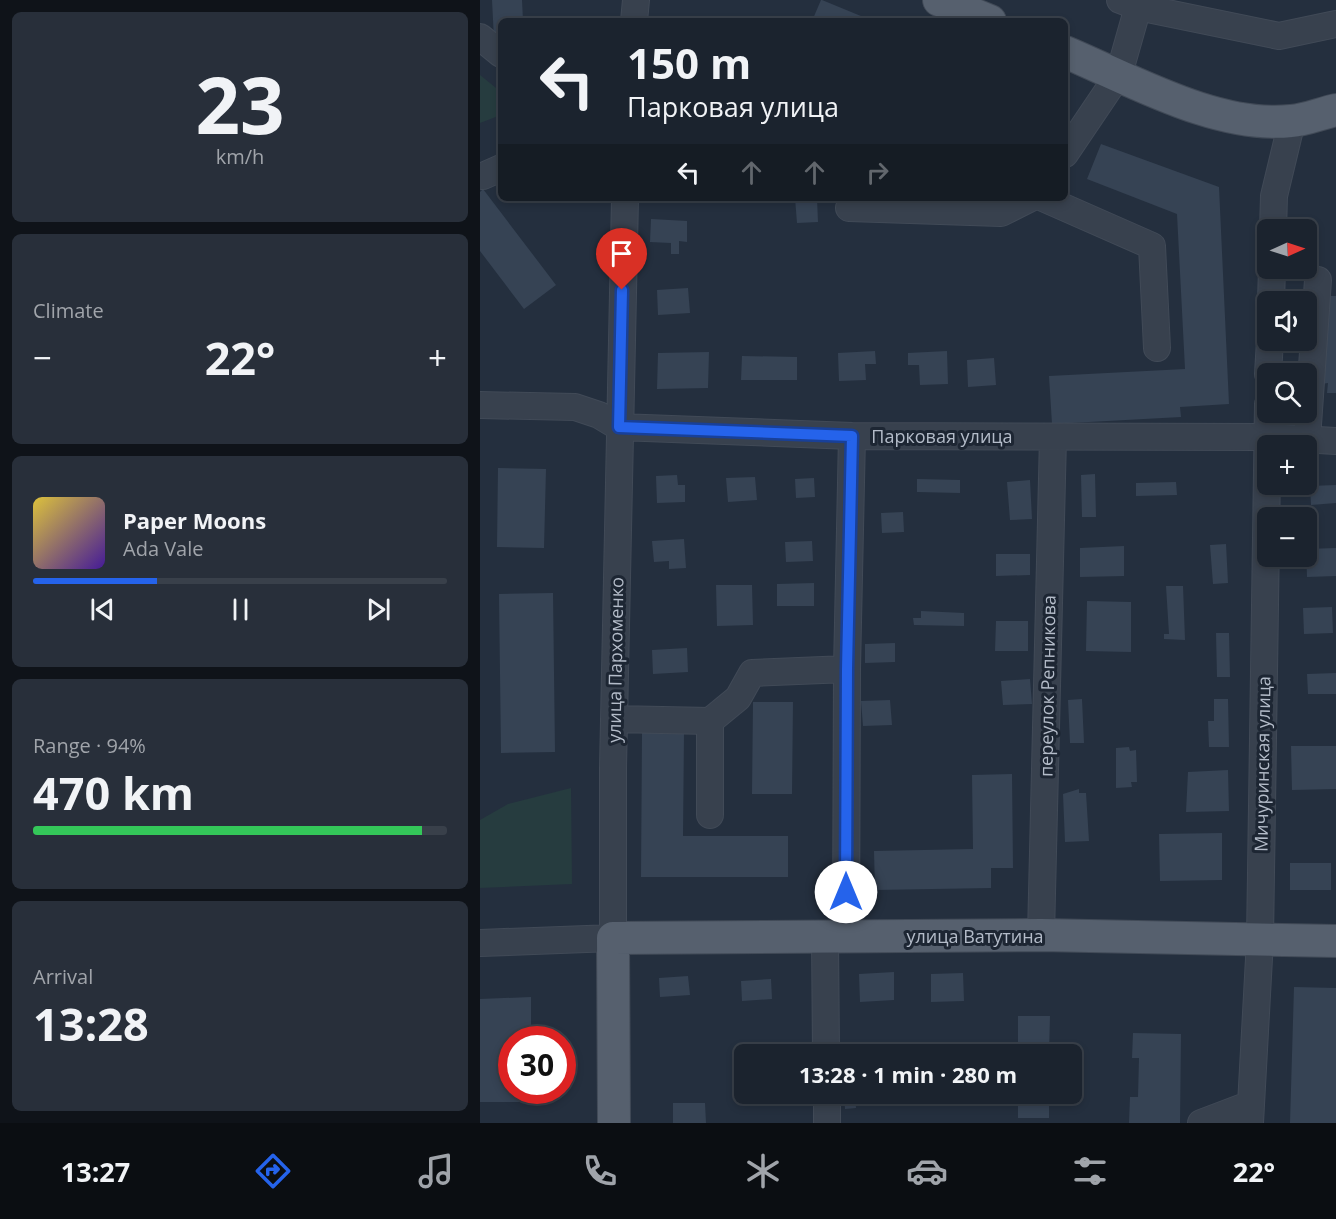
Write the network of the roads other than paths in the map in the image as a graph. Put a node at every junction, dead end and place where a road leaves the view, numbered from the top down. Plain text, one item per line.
1 (636, 0) edge
2 (939, 0) edge
3 (1133, 2) edge
4 (634, 18) edge
5 (983, 18) edge
6 (1336, 24) edge
7 (480, 37) edge
8 (498, 52) edge
9 (1068, 53) edge
10 (1119, 74) junction
11 (1336, 110) edge
12 (1292, 121) junction
13 (1068, 150) edge
14 (625, 201) edge
15 (1024, 201) edge
16 (1050, 201) edge
17 (849, 208) dead end
18 (1273, 219) edge
19 (1318, 280) dead end
20 (1157, 348) dead end
21 (480, 405) edge
22 (619, 427) junction
23 (1307, 435) edge
24 (852, 436) junction
25 (1053, 437) junction
26 (1257, 437) edge
27 (1317, 440) edge
28 (1336, 441) edge
29 (1265, 495) edge
30 (847, 669) junction
31 (614, 719) junction
32 (710, 721) junction
33 (710, 815) dead end
34 (1041, 935) junction
35 (835, 936) junction
36 (613, 938) junction
37 (1260, 940) junction
38 (1336, 941) edge
39 (480, 943) edge
40 (827, 1044) edge
41 (827, 1104) edge
42 (1250, 1114) edge
43 (614, 1123) edge
44 (827, 1123) edge
45 (1201, 1123) edge

1 - 4 street
2 - 5 main road
3 - 6 street
3 - 10 street
7 - 8 street
9 - 10 main road
10 - 12 main road
10 - 13 street
11 - 12 main road
12 - 18 street
14 - 22 street, улица Пархоменко
15 - 17 street
16 - 20 street
19 - 23 street
21 - 22 street, Парковая улица
22 - 24 street, Парковая улица
22 - 31 street, улица Пархоменко
24 - 25 street, Парковая улица
24 - 30 street
25 - 26 street, Парковая улица
25 - 34 street, переулок Репникова
27 - 28 street, Парковая улица
29 - 37 street, Мичуринская улица
30 - 32 street
30 - 35 street
31 - 32 street
31 - 36 street, улица Пархоменко
32 - 33 street
34 - 35 main road, улица Ватутина
34 - 37 main road, улица Ватутина
35 - 36 main road, улица Ватутина
35 - 40 street
36 - 39 street
36 - 43 main road, улица Пархоменко
37 - 38 main road, улица Ватутина
37 - 42 street, Мичуринская улица
41 - 44 street
42 - 45 street

